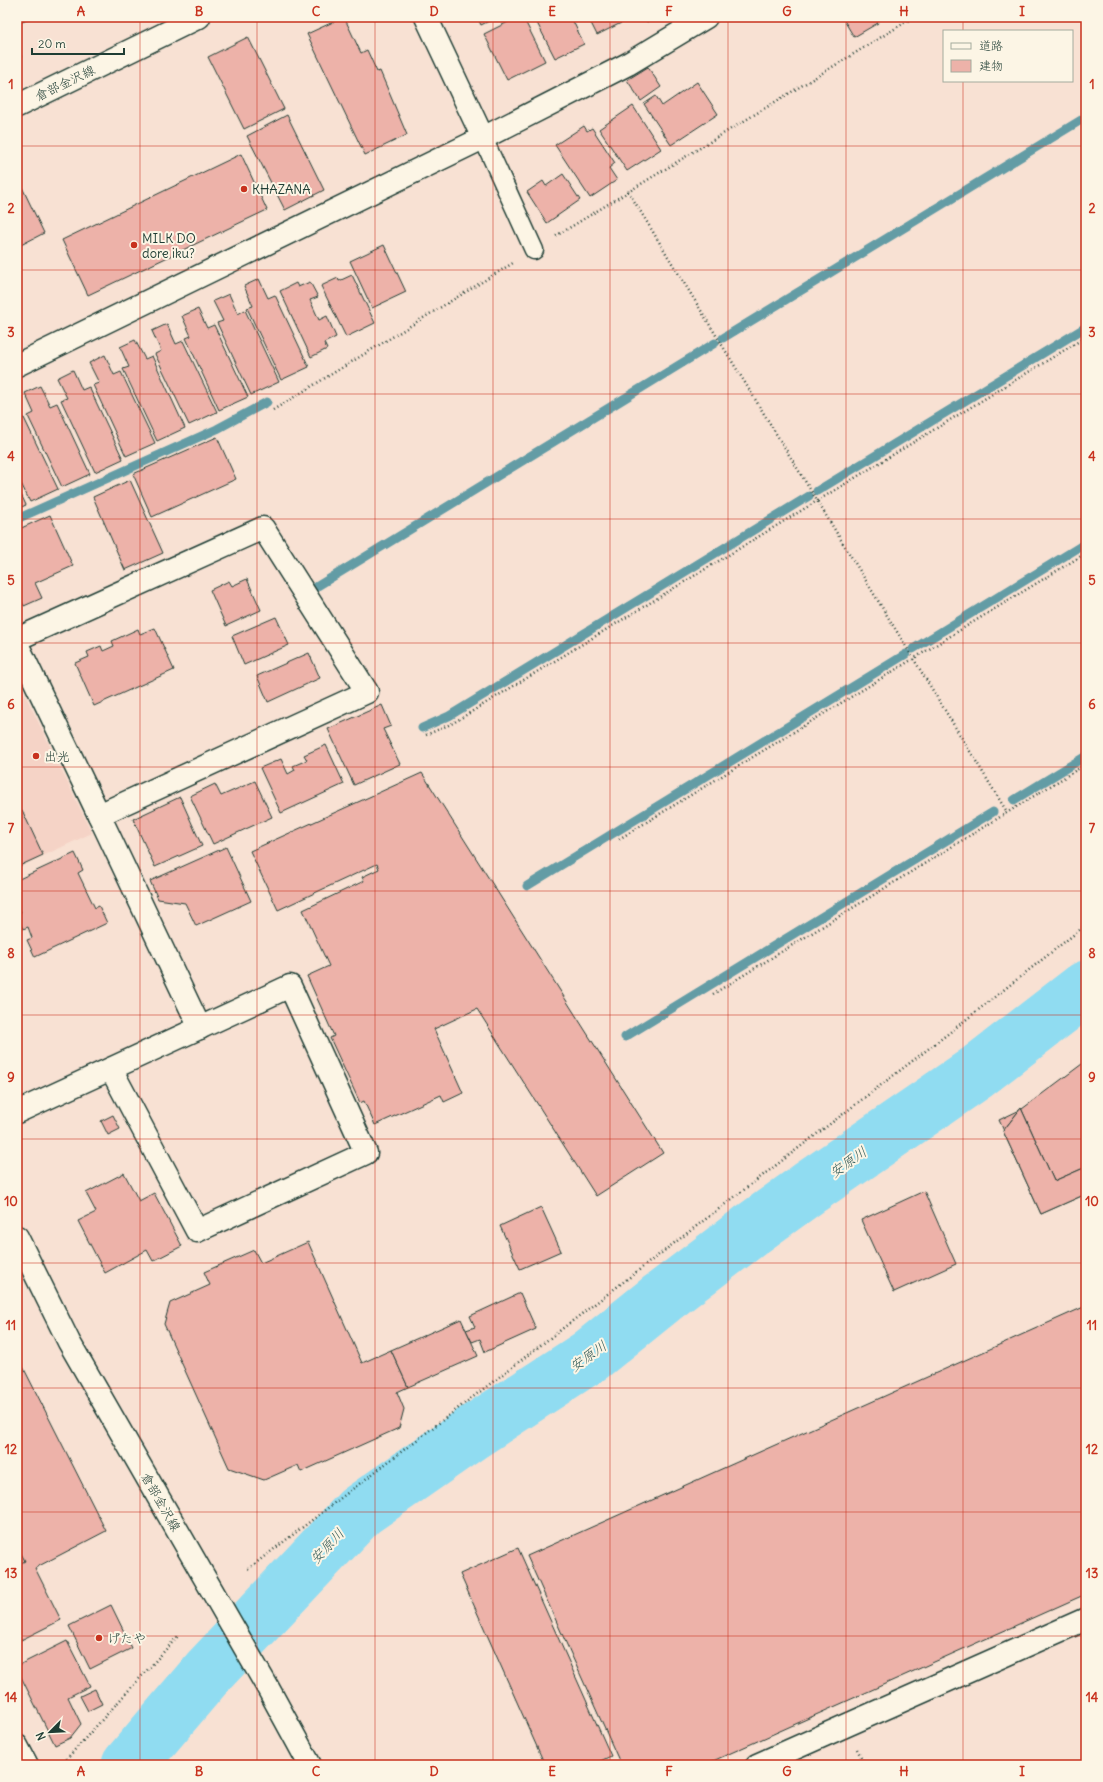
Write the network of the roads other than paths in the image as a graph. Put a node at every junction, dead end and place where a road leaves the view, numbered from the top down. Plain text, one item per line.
1 (199, 17) edge
2 (426, 17) edge
3 (706, 17) edge
4 (17, 106) edge
5 (483, 138) junction
6 (534, 250) road end
7 (17, 365) edge
8 (17, 639) edge
9 (17, 644) edge
10 (99, 815) junction
11 (200, 1028) junction
12 (111, 1069) junction
13 (17, 1112) edge
14 (17, 1237) edge
15 (1086, 1619) edge
16 (17, 1746) edge
17 (26, 1765) edge
18 (310, 1765) edge
19 (757, 1765) edge

1 - 4 street, 倉部金沢線
2 - 5 street
3 - 5 street
5 - 6 lane
5 - 7 street
8 - 10 street
9 - 10 street
10 - 11 street
11 - 12 street
11 - 12 street
12 - 13 street
14 - 18 street, 倉部金沢線
15 - 19 street
16 - 17 street

